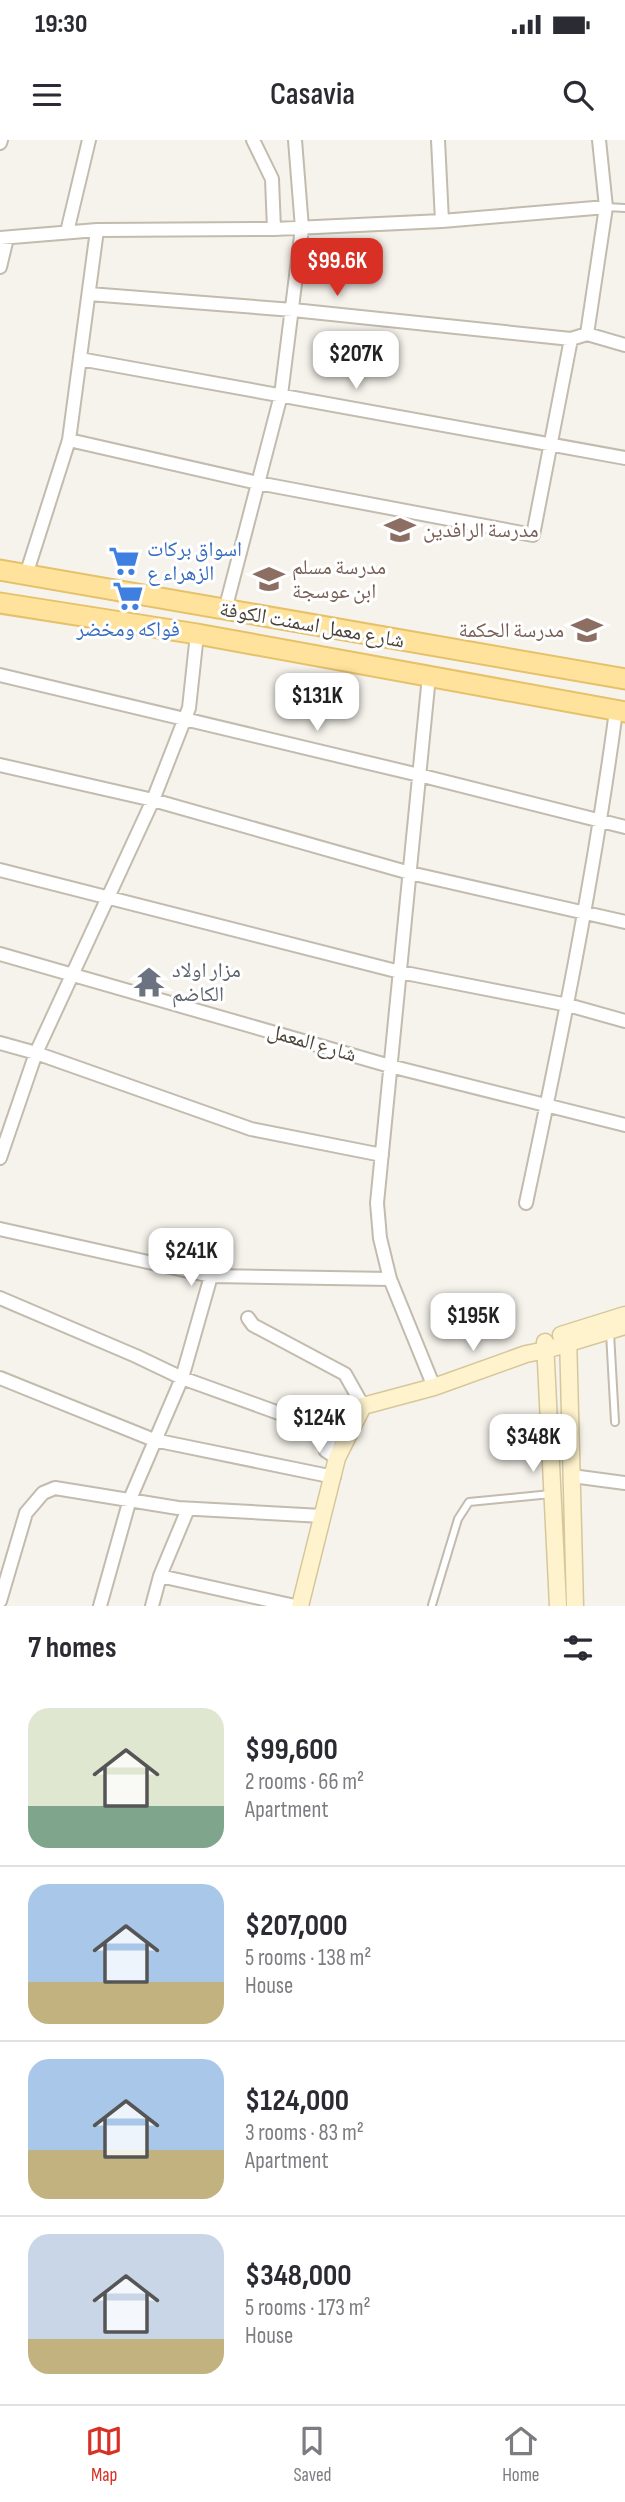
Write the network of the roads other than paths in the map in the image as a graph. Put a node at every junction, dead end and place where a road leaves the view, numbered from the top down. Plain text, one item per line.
1 (89, 140) edge
2 (253, 140) edge
3 (295, 140) edge
4 (438, 140) edge
5 (599, 140) edge
6 (606, 207) junction
7 (625, 208) edge
8 (442, 221) junction
9 (302, 228) junction
10 (275, 229) junction
11 (96, 230) junction
12 (68, 232) junction
13 (4, 238) edge
14 (0, 267) edge
15 (89, 294) junction
16 (293, 310) junction
17 (587, 334) junction
18 (571, 339) junction
19 (625, 345) edge
20 (80, 359) junction
21 (281, 395) junction
22 (69, 440) junction
23 (551, 443) junction
24 (625, 458) edge
25 (258, 483) junction
26 (0, 570) edge
27 (26, 575) junction
28 (0, 603) edge
29 (225, 610) junction
30 (197, 634) junction
31 (0, 675) edge
32 (429, 676) junction
33 (625, 679) edge
34 (622, 711) edge
35 (185, 719) junction
36 (0, 765) edge
37 (419, 775) junction
38 (153, 800) junction
39 (601, 821) junction
40 (625, 827) edge
41 (0, 870) edge
42 (410, 873) junction
43 (106, 898) junction
44 (585, 911) junction
45 (625, 922) edge
46 (0, 954) edge
47 (400, 972) junction
48 (71, 973) junction
49 (568, 1005) junction
50 (625, 1020) edge
51 (0, 1043) edge
52 (36, 1053) junction
53 (390, 1066) junction
54 (547, 1107) junction
55 (625, 1125) edge
56 (382, 1154) junction
57 (0, 1158) edge
58 (526, 1203) dead end
59 (0, 1228) edge
60 (211, 1276) junction
61 (390, 1279) junction
62 (0, 1298) edge
63 (625, 1315) edge
64 (248, 1318) dead end
65 (617, 1329) edge
66 (568, 1338) junction
67 (546, 1345) junction
68 (0, 1378) edge
69 (182, 1378) junction
70 (434, 1387) junction
71 (363, 1406) junction
72 (615, 1422) dead end
73 (154, 1440) junction
74 (337, 1458) junction
75 (572, 1476) junction
76 (334, 1477) junction
77 (625, 1483) edge
78 (553, 1494) junction
79 (130, 1499) junction
80 (188, 1508) junction
81 (322, 1516) junction
82 (4, 1570) edge
83 (160, 1576) junction
84 (0, 1601) edge
85 (432, 1605) edge
86 (100, 1606) edge
87 (152, 1606) edge
88 (295, 1606) edge
89 (300, 1606) edge
90 (558, 1606) edge
91 (575, 1606) edge

1 - 12 street
2 - 10 street
3 - 9 street
4 - 8 street
5 - 6 street
6 - 7 lane
6 - 8 street
6 - 17 street
8 - 9 street
9 - 10 street
9 - 16 street
10 - 11 street
11 - 12 street
11 - 15 street
12 - 13 street
13 - 14 street
15 - 16 street
15 - 20 street
16 - 18 street
16 - 21 street
17 - 18 street
17 - 19 street
18 - 23 street
20 - 21 street
20 - 22 street
21 - 23 street
21 - 25 street
22 - 25 street
22 - 27 street
23 - 24 street
23 - 25 street
25 - 29 street
26 - 27 main road, شارع معمل اسمنت الكوفة
27 - 29 main road, شارع معمل اسمنت الكوفة
28 - 30 main road, شارع معمل اسمنت الكوفة
29 - 33 main road, شارع معمل اسمنت الكوفة
30 - 32 main road, شارع معمل اسمنت الكوفة
30 - 35 street
31 - 35 street
32 - 34 main road, شارع معمل اسمنت الكوفة
32 - 37 street
34 - 39 street
35 - 37 street
35 - 38 street
36 - 38 street
37 - 39 street
37 - 42 street
38 - 42 street
38 - 43 street
39 - 40 street
39 - 44 street
41 - 43 street
42 - 44 street
42 - 47 street
43 - 47 street
43 - 48 street
44 - 45 street
44 - 49 street
46 - 48 street, شارع المعمل
47 - 49 street
47 - 53 street
48 - 52 street
48 - 53 street, شارع المعمل
49 - 50 street
49 - 54 street
51 - 52 street
52 - 56 street
52 - 57 street
53 - 54 street, شارع المعمل
53 - 56 street
54 - 55 street, شارع المعمل
54 - 58 street
56 - 61 street
59 - 60 street
60 - 61 street
60 - 69 street
61 - 70 street
62 - 69 street
63 - 66 street
64 - 71 street
65 - 66 street
65 - 72 lane
66 - 67 street
66 - 75 street
67 - 70 street
67 - 78 street
68 - 73 street
69 - 73 street
69 - 74 street
70 - 71 street
71 - 74 street
73 - 76 street
73 - 79 street
74 - 76 street
75 - 77 street
75 - 91 street
76 - 81 street
78 - 85 lane
78 - 90 street
79 - 80 street
79 - 82 street
79 - 86 street
80 - 81 street
80 - 83 street
81 - 89 street
82 - 84 street
83 - 87 street
83 - 88 street

